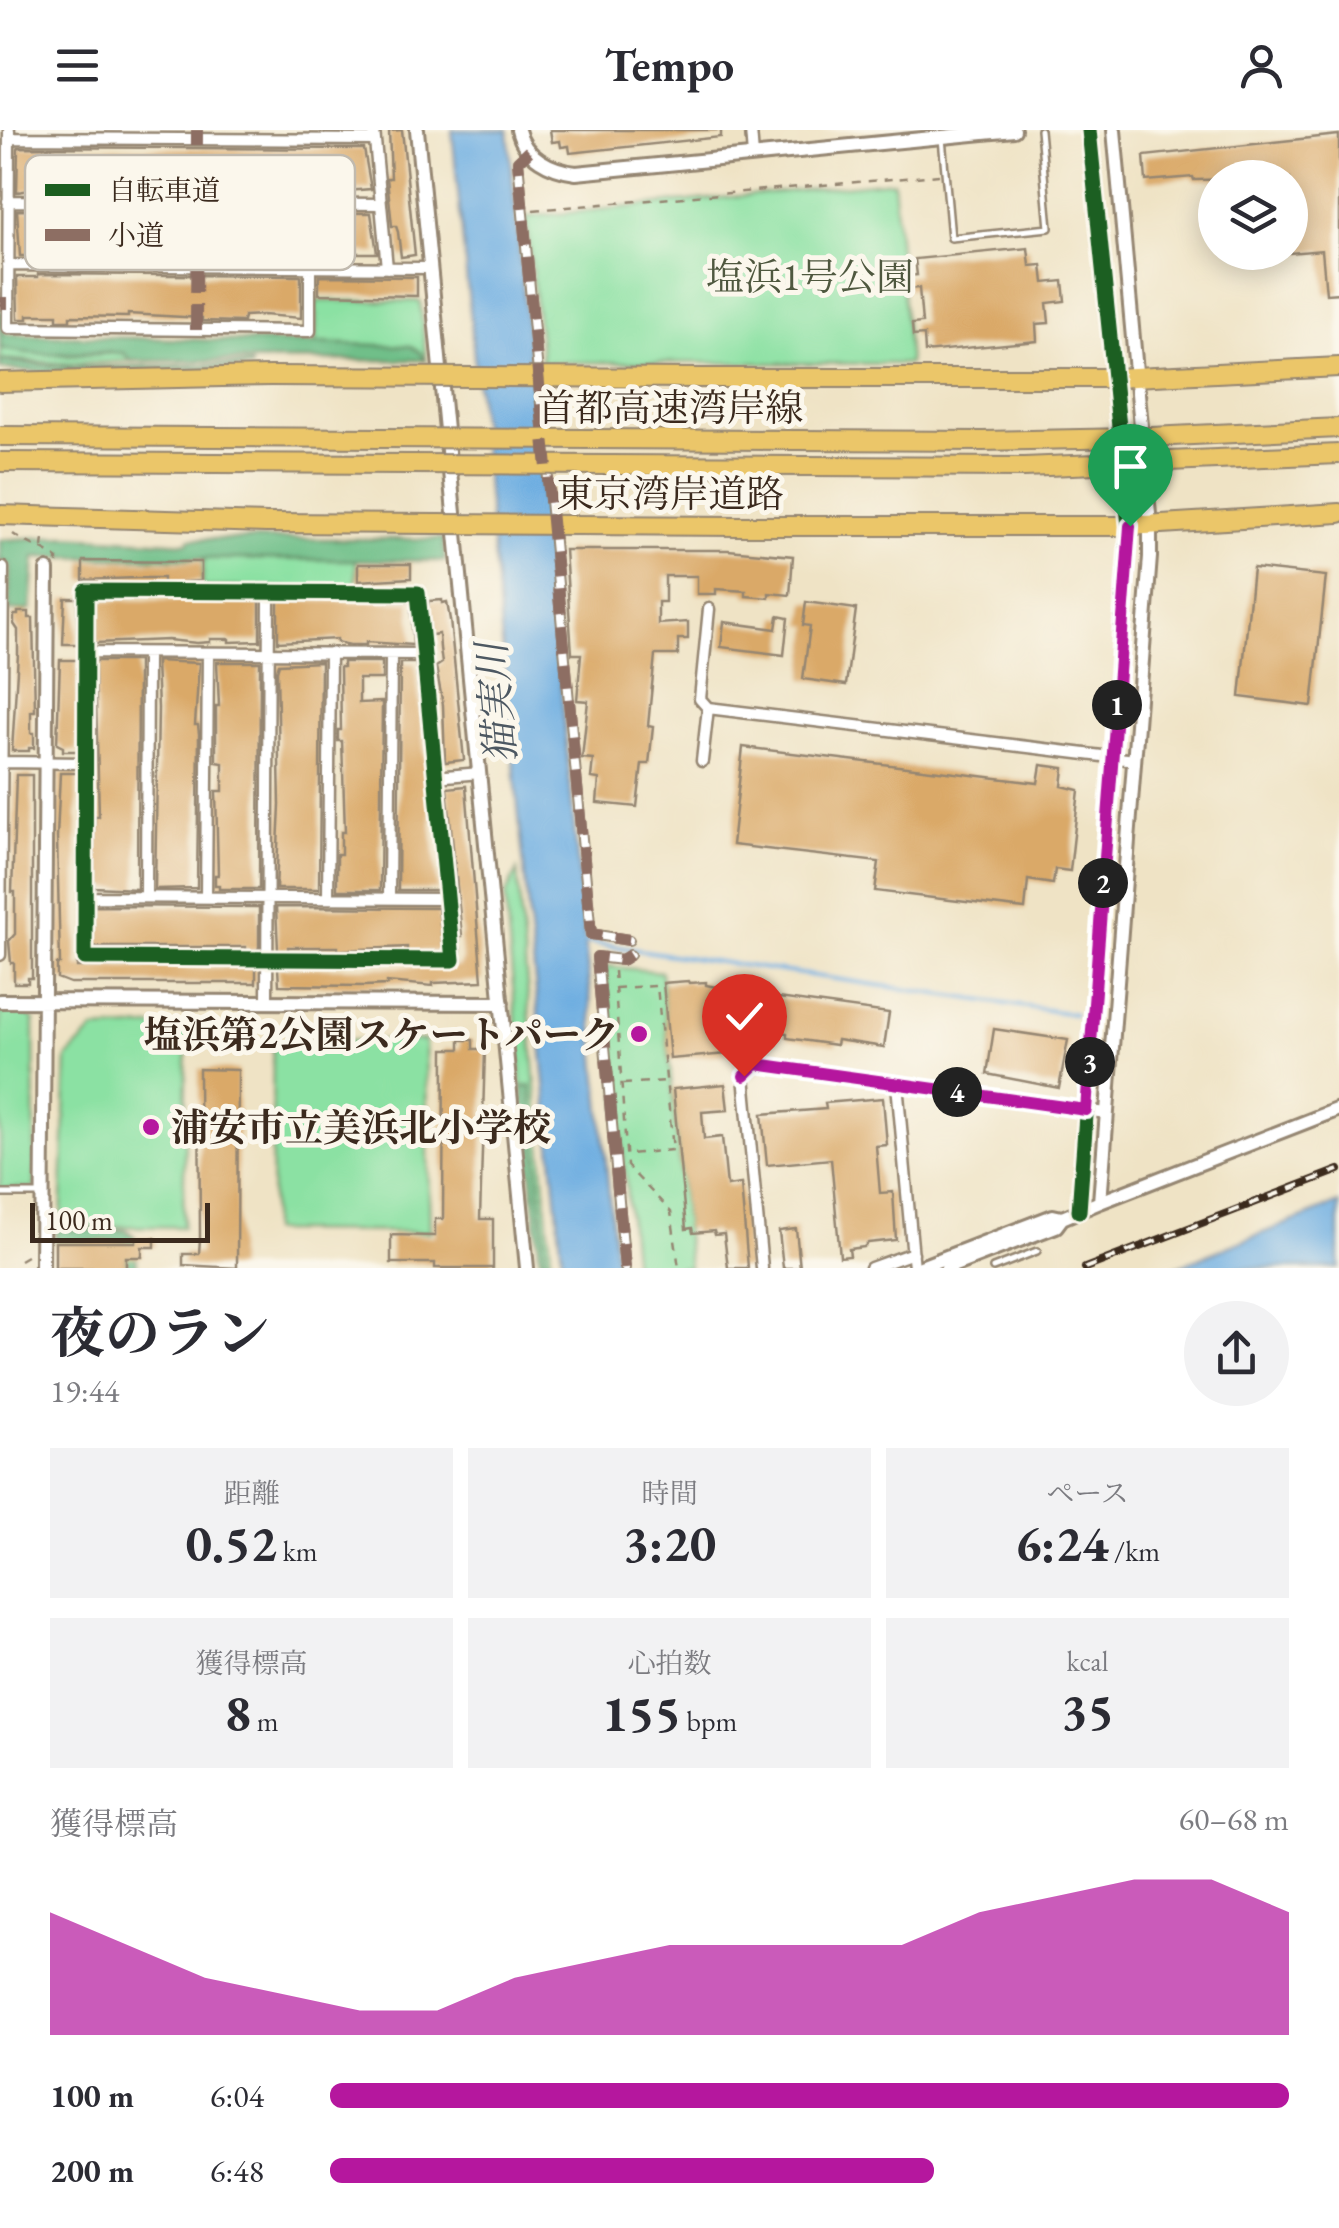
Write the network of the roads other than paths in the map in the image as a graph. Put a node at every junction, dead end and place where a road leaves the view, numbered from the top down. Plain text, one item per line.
1 (418, 130) edge
2 (518, 130) edge
3 (751, 130) edge
4 (1004, 130) edge
5 (1014, 130) edge
6 (1040, 130) edge
7 (1089, 130) edge
8 (1114, 130) edge
9 (8, 134) edge
10 (375, 135) edge
11 (939, 135) edge
12 (529, 151) junction
13 (754, 156) junction
14 (8, 201) junction
15 (25, 201) edge
16 (355, 204) edge
17 (382, 204) junction
18 (8, 265) junction
19 (25, 265) edge
20 (355, 268) edge
21 (388, 268) junction
22 (431, 268) junction
23 (310, 270) edge
24 (1339, 367) edge
25 (1114, 378) junction
26 (1136, 378) junction
27 (0, 382) edge
28 (1339, 428) edge
29 (0, 436) edge
30 (1339, 454) edge
31 (0, 462) edge
32 (1339, 513) edge
33 (0, 516) edge
34 (1150, 525) junction
35 (1130, 526) junction
36 (0, 568) edge
37 (47, 570) dead end
38 (269, 592) junction
39 (709, 609) dead end
40 (2, 633) edge
41 (86, 652) junction
42 (147, 652) junction
43 (208, 654) junction
44 (268, 654) junction
45 (330, 654) junction
46 (391, 654) junction
47 (424, 654) junction
48 (1, 698) edge
49 (708, 708) junction
50 (1113, 757) junction
51 (1135, 760) junction
52 (702, 761) dead end
53 (1, 762) edge
54 (46, 763) junction
55 (86, 763) junction
56 (480, 772) junction
57 (435, 777) junction
58 (1, 826) edge
59 (0, 891) edge
60 (84, 897) junction
61 (146, 897) junction
62 (267, 897) junction
63 (206, 898) junction
64 (328, 898) junction
65 (389, 898) junction
66 (447, 899) junction
67 (628, 940) dead end
68 (0, 955) edge
69 (630, 956) dead end
70 (267, 961) junction
71 (0, 1002) edge
72 (44, 1002) junction
73 (267, 1002) junction
74 (502, 1004) junction
75 (897, 1084) junction
76 (1086, 1110) junction
77 (1339, 1110) edge
78 (1106, 1114) junction
79 (0, 1194) edge
80 (42, 1194) junction
81 (1100, 1202) junction
82 (1079, 1211) junction
83 (1062, 1218) junction
84 (1036, 1251) dead end
85 (913, 1253) junction
86 (42, 1268) edge
87 (527, 1268) edge
88 (625, 1268) edge
89 (762, 1268) edge
90 (872, 1268) edge
91 (916, 1268) edge
92 (947, 1268) edge
93 (993, 1268) edge

1 - 22 street
2 - 12 street
3 - 13 street
4 - 5 street
4 - 11 street
6 - 11 lane
7 - 25 street
8 - 26 street
9 - 10 street
9 - 14 street
10 - 17 street
11 - 13 street
12 - 13 street
12 - 67 street
14 - 15 street
14 - 18 street
16 - 17 street
17 - 21 street
18 - 19 street
18 - 23 street
20 - 21 street
21 - 22 street
22 - 56 street
24 - 26 highway
25 - 26 highway
25 - 27 highway, bridge
25 - 35 street
26 - 34 street
28 - 29 highway, 首都高速湾岸線, bridge
30 - 31 highway, 首都高速湾岸線, bridge
32 - 34 highway, 東京湾岸道路
33 - 35 highway, 東京湾岸道路, bridge
34 - 35 highway, 東京湾岸道路
34 - 51 street
35 - 50 street
36 - 40 street
37 - 54 street
38 - 41 street
38 - 44 street
38 - 47 street
39 - 49 street
40 - 48 street
41 - 42 street
41 - 55 street
42 - 43 street
42 - 61 street
43 - 44 street
43 - 63 street
44 - 45 street
44 - 62 street
45 - 46 street
45 - 64 street
46 - 47 street
46 - 65 street
47 - 57 street
48 - 53 street
49 - 50 street
49 - 52 street
50 - 51 street
50 - 76 street
51 - 78 street
53 - 54 street
53 - 58 street
54 - 55 street
54 - 72 street
55 - 60 street
56 - 57 street
56 - 74 street
57 - 66 street
58 - 59 street
59 - 68 street
60 - 61 street
60 - 70 street
61 - 63 street
62 - 63 street
62 - 64 street
62 - 70 street
64 - 65 street
65 - 66 street
66 - 70 street
69 - 88 street
70 - 73 street
71 - 72 street
72 - 73 street
72 - 80 street
73 - 74 street
74 - 87 street
75 - 76 street
75 - 85 street
75 - 89 street
76 - 78 street
76 - 82 street
77 - 81 street
78 - 81 street
79 - 80 lane
80 - 86 street
81 - 82 street
82 - 83 street
83 - 91 street
83 - 92 street
84 - 93 lane
85 - 90 street
85 - 91 street

